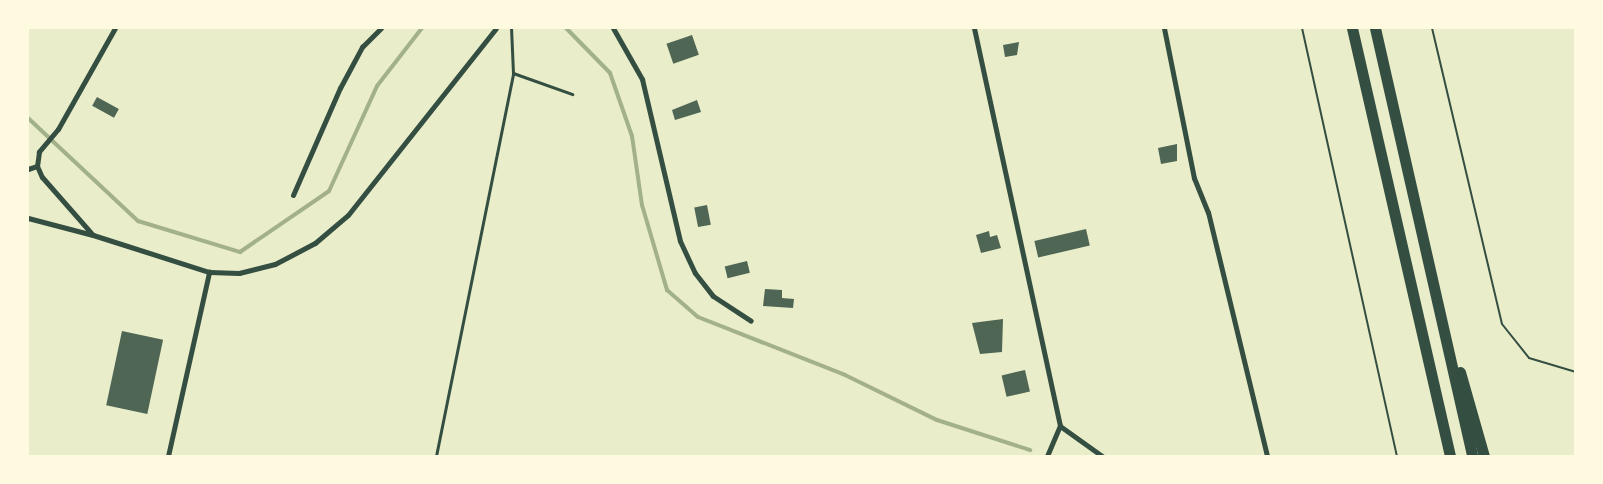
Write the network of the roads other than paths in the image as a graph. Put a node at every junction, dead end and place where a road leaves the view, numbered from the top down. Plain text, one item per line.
1 (115, 28) edge
2 (381, 28) edge
3 (496, 28) edge
4 (512, 28) edge
5 (613, 28) edge
6 (974, 28) edge
7 (1164, 28) edge
8 (1352, 28) edge
9 (1375, 28) edge
10 (513, 74) junction
11 (572, 94) dead end
12 (37, 166) junction
13 (28, 169) edge
14 (293, 195) dead end
15 (28, 213) edge
16 (29, 218) edge
17 (93, 235) junction
18 (209, 272) junction
19 (1443, 316) junction
20 (751, 321) dead end
21 (1060, 426) junction
22 (168, 456) edge
23 (436, 456) edge
24 (1047, 456) edge
25 (1102, 456) edge
26 (1267, 456) edge
27 (1448, 456) edge
28 (1472, 456) edge
29 (1484, 456) edge

1 - 12 street
2 - 14 street
3 - 18 street
4 - 10 lane
5 - 20 street
6 - 21 street
7 - 26 street
8 - 27 highway
9 - 19 highway
10 - 11 lane
10 - 23 lane
12 - 13 street
12 - 17 street
15 - 16 street
16 - 17 street
17 - 18 street
18 - 22 street
19 - 28 highway
19 - 29 highway
21 - 24 street
21 - 25 street

